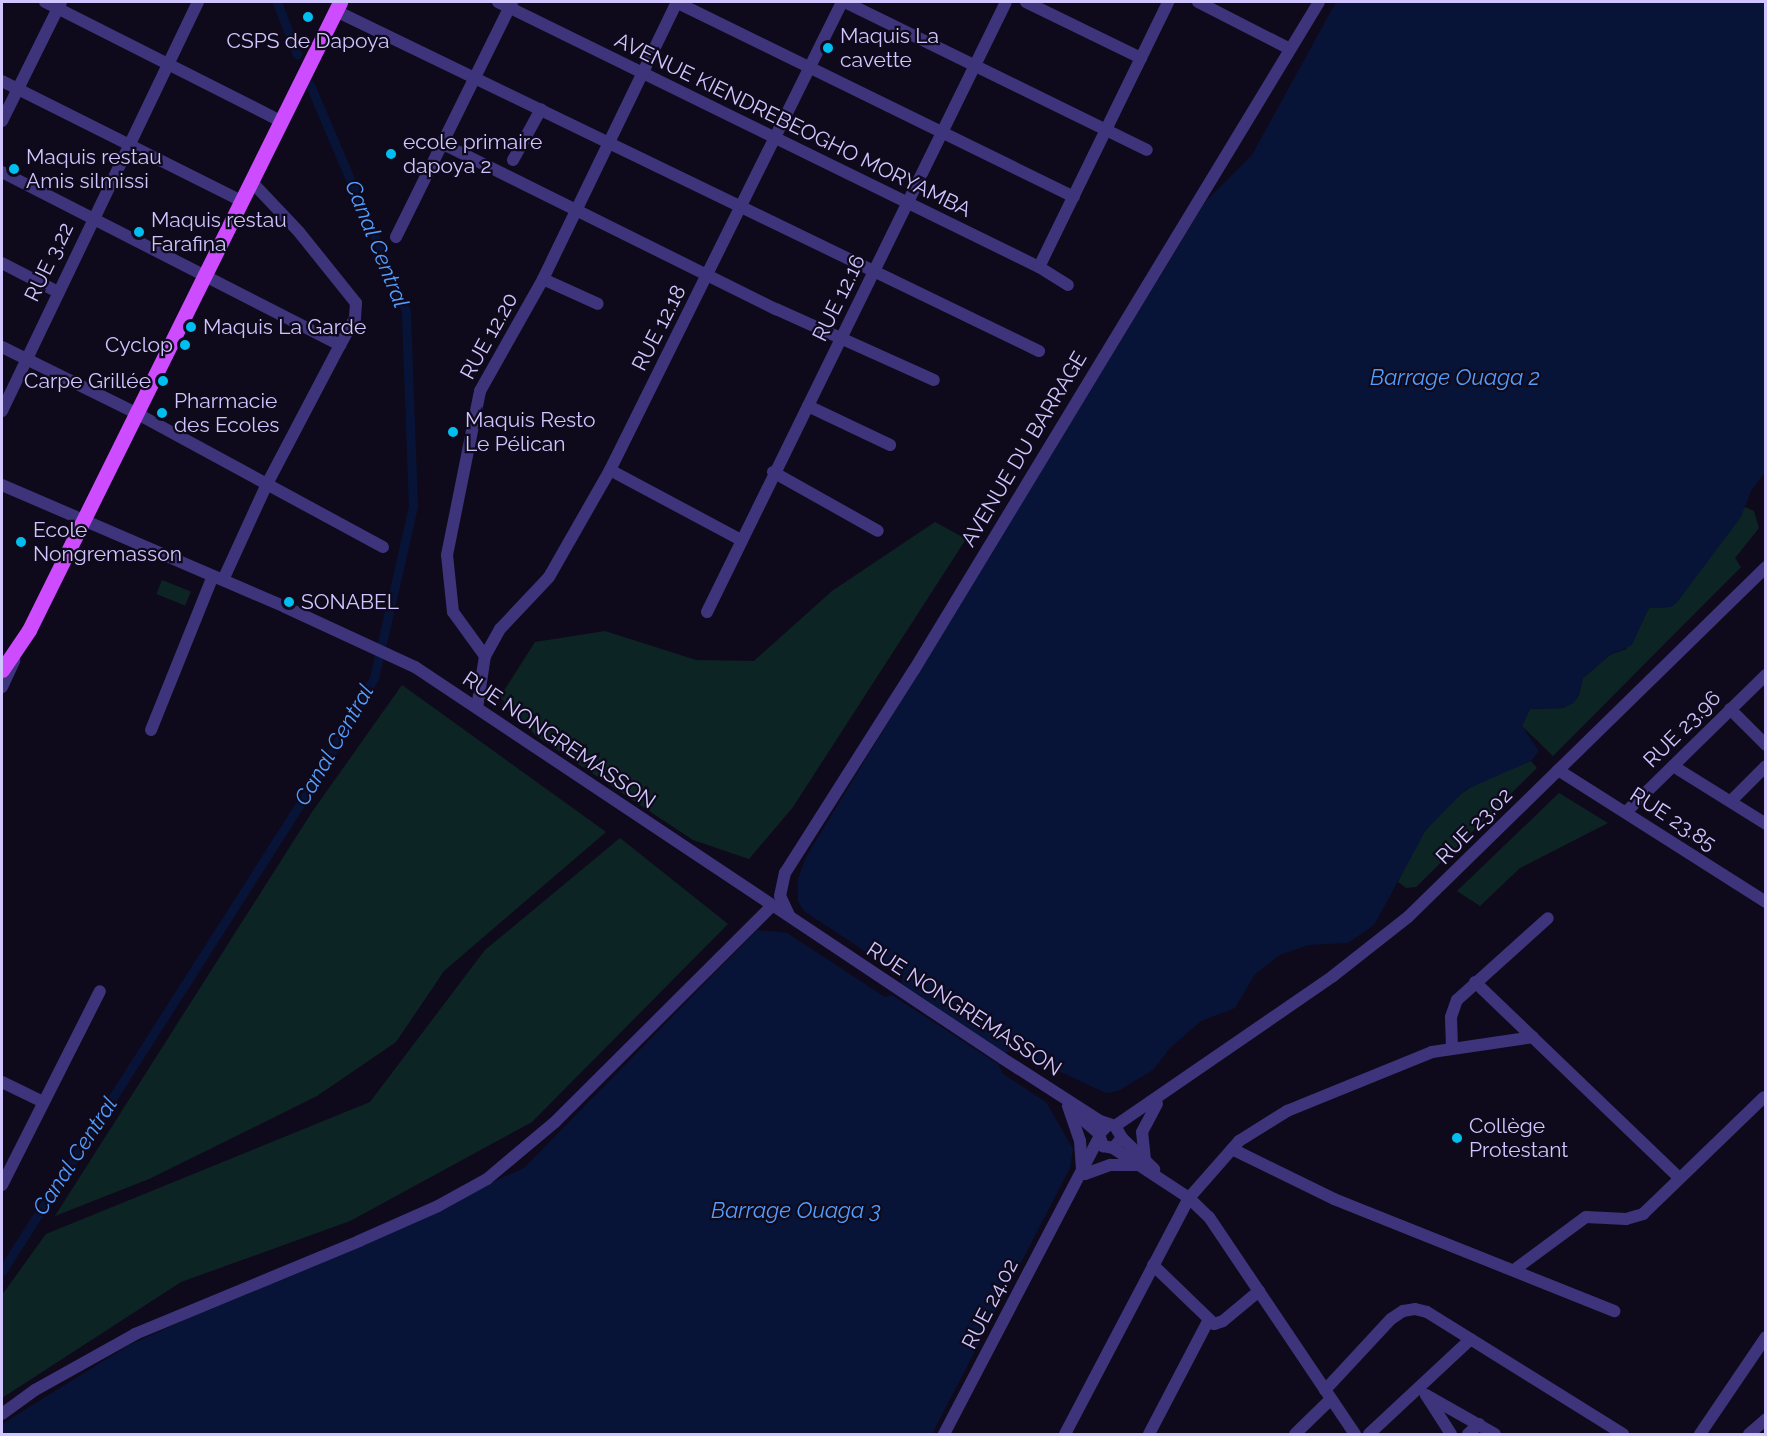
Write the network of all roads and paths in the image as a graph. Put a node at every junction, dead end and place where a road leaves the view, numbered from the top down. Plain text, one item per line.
1 (45, 2) edge
2 (198, 2) edge
3 (676, 2) edge
4 (844, 2) edge
5 (1006, 2) edge
6 (1026, 2) edge
7 (1168, 2) edge
8 (1198, 2) edge
9 (1319, 2) edge
10 (506, 3) edge
11 (60, 5) edge
12 (338, 6) edge
13 (1290, 49) junction
14 (1142, 58) junction
15 (167, 63) junction
16 (974, 65) junction
17 (810, 67) junction
18 (641, 71) junction
19 (475, 76) junction
20 (2, 81) edge
21 (17, 89) junction
22 (541, 109) junction
23 (2, 121) edge
24 (281, 121) junction
25 (1105, 129) junction
26 (942, 133) junction
27 (777, 137) junction
28 (608, 142) junction
29 (441, 143) junction
30 (127, 144) junction
31 (1147, 150) dead end
32 (513, 160) dead end
33 (2, 172) edge
34 (251, 182) junction
35 (1074, 197) junction
36 (242, 201) junction
37 (908, 205) junction
38 (740, 206) junction
39 (575, 208) junction
40 (92, 218) junction
41 (396, 237) dead end
42 (2, 263) edge
43 (1039, 267) junction
44 (872, 273) junction
45 (709, 275) junction
46 (205, 276) junction
47 (543, 279) junction
48 (1068, 285) dead end
49 (56, 291) junction
50 (598, 304) dead end
51 (841, 338) junction
52 (340, 345) junction
53 (2, 347) edge
54 (1039, 351) dead end
55 (24, 359) junction
56 (934, 380) dead end
57 (807, 406) junction
58 (2, 411) edge
59 (136, 413) junction
60 (890, 446) dead end
61 (610, 470) junction
62 (773, 472) junction
63 (2, 485) edge
64 (266, 486) junction
65 (83, 520) junction
66 (878, 531) dead end
67 (741, 540) junction
68 (383, 547) dead end
69 (1766, 567) edge
70 (218, 578) junction
71 (707, 612) dead end
72 (29, 630) junction
73 (485, 656) junction
74 (2, 670) edge
75 (1766, 675) edge
76 (2, 687) edge
77 (477, 708) junction
78 (1730, 709) junction
79 (151, 730) dead end
80 (1766, 745) edge
81 (1672, 766) junction
82 (1766, 766) edge
83 (1558, 770) junction
84 (1731, 801) junction
85 (1626, 812) junction
86 (1766, 824) edge
87 (1766, 902) edge
88 (772, 906) junction
89 (1548, 918) dead end
90 (792, 919) junction
91 (1474, 982) junction
92 (100, 991) dead end
93 (1533, 1037) junction
94 (1452, 1047) junction
95 (1182, 1082) junction
96 (2, 1083) edge
97 (1058, 1094) junction
98 (1764, 1097) edge
99 (43, 1102) junction
100 (1157, 1104) junction
101 (1068, 1106) junction
102 (1111, 1137) junction
103 (1232, 1149) junction
104 (1143, 1163) junction
105 (5, 1171) edge
106 (1084, 1172) junction
107 (1678, 1177) junction
108 (2, 1185) edge
109 (1189, 1198) junction
110 (1153, 1266) junction
111 (1514, 1270) junction
112 (1259, 1291) junction
113 (1614, 1311) dead end
114 (1208, 1321) junction
115 (1766, 1337) edge
116 (1471, 1339) junction
117 (1423, 1391) junction
118 (1328, 1395) junction
119 (2, 1414) edge
120 (1766, 1419) edge
121 (1479, 1424) junction
122 (945, 1434) edge
123 (1065, 1434) edge
124 (1149, 1434) edge
125 (1295, 1434) edge
126 (1355, 1434) edge
127 (1369, 1434) edge
128 (1451, 1434) edge
129 (1468, 1434) edge
130 (1496, 1434) edge
131 (1623, 1434) edge
132 (1700, 1434) edge
133 (1749, 1434) edge

1 - 11 street
2 - 15 street, RUE 3.22
3 - 17 street
3 - 18 street, RUE 12.20
4 - 16 street
4 - 17 street, RUE 12.18
5 - 16 street, RUE 12.16
6 - 14 street
7 - 14 street
8 - 13 street
9 - 13 street, AVENUE DU BARRAGE
10 - 18 street, AVENUE KIENDREBEOGHO MORYAMBA
10 - 19 street
11 - 15 street
11 - 21 street
12 - 19 street
12 - 24 main road
13 - 90 street, AVENUE DU BARRAGE
14 - 25 street
15 - 24 street
15 - 30 street, RUE 3.22
16 - 25 street
16 - 26 street, RUE 12.16
17 - 26 street
17 - 27 street, RUE 12.18
18 - 27 street, AVENUE KIENDREBEOGHO MORYAMBA
18 - 28 street, RUE 12.20
19 - 22 street
19 - 29 street
20 - 21 street
21 - 23 street
21 - 30 street
22 - 28 street
22 - 32 street
24 - 34 main road
25 - 31 street
25 - 35 street
26 - 35 street
26 - 37 street, RUE 12.16
27 - 37 street, AVENUE KIENDREBEOGHO MORYAMBA
27 - 38 street, RUE 12.18
28 - 38 street
28 - 39 street, RUE 12.20
29 - 39 street
29 - 41 street
30 - 36 street
30 - 40 street, RUE 3.22
33 - 40 street
34 - 36 main road
34 - 52 street
35 - 43 street
36 - 46 main road
37 - 43 street, AVENUE KIENDREBEOGHO MORYAMBA
37 - 44 street, RUE 12.16
38 - 44 street
38 - 45 street, RUE 12.18
39 - 45 street
39 - 47 street, RUE 12.20
40 - 46 street
40 - 49 street, RUE 3.22
42 - 49 street
43 - 48 street, AVENUE KIENDREBEOGHO MORYAMBA
44 - 51 street, RUE 12.16
44 - 54 street
45 - 51 street
45 - 61 street, RUE 12.18
46 - 52 street
46 - 59 main road
47 - 50 street
47 - 73 street, RUE 12.20
49 - 55 street, RUE 3.22
51 - 56 street
51 - 57 street, RUE 12.16
52 - 64 street
53 - 55 street
55 - 58 street, RUE 3.22
55 - 59 street
57 - 60 street
57 - 62 street, RUE 12.16
59 - 64 street
59 - 65 main road
61 - 67 street
61 - 73 street, RUE 12.18
62 - 66 street
62 - 67 street, RUE 12.16
63 - 65 street, RUE NONGREMASSON
64 - 68 street
64 - 70 street
65 - 70 street, RUE NONGREMASSON
65 - 72 main road
67 - 71 street, RUE 12.16
69 - 83 street, RUE 23.02
70 - 77 street, RUE NONGREMASSON
70 - 79 street
72 - 74 main road
72 - 76 street
73 - 77 street
75 - 78 street, RUE 23.96
77 - 88 street, RUE NONGREMASSON
78 - 80 street
78 - 81 street, RUE 23.96
81 - 84 street
81 - 85 street, RUE 23.96
82 - 84 street
83 - 85 street, RUE 23.85
83 - 95 street, RUE 23.02
84 - 86 street
85 - 87 street, RUE 23.85
88 - 90 street, RUE NONGREMASSON
88 - 119 street
89 - 91 street
90 - 97 street, RUE NONGREMASSON
91 - 93 street
91 - 94 street
92 - 99 street
93 - 94 street
93 - 107 street
94 - 103 street
95 - 100 street, RUE 23.02
95 - 102 street, RUE 23.02
96 - 99 street
97 - 101 street, RUE NONGREMASSON
97 - 102 street, RUE NONGREMASSON
98 - 107 street
99 - 105 street
100 - 102 street, RUE 23.02
100 - 104 street
101 - 102 street, RUE NONGREMASSON
101 - 106 street
102 - 104 street, RUE NONGREMASSON
102 - 106 street, RUE 24.02
103 - 109 street
103 - 111 street
104 - 106 street
104 - 109 street, RUE NONGREMASSON
105 - 108 street
106 - 122 street, RUE 24.02
107 - 111 street
109 - 110 street
109 - 112 street, RUE NONGREMASSON
110 - 114 street
110 - 123 street
111 - 113 street
112 - 114 street
112 - 118 street, RUE NONGREMASSON
114 - 124 street
115 - 132 street
116 - 117 street
116 - 118 street
116 - 131 street
117 - 121 street
117 - 127 street
117 - 128 street
118 - 125 street
118 - 126 street, RUE NONGREMASSON
120 - 133 street
121 - 129 street
121 - 130 street

